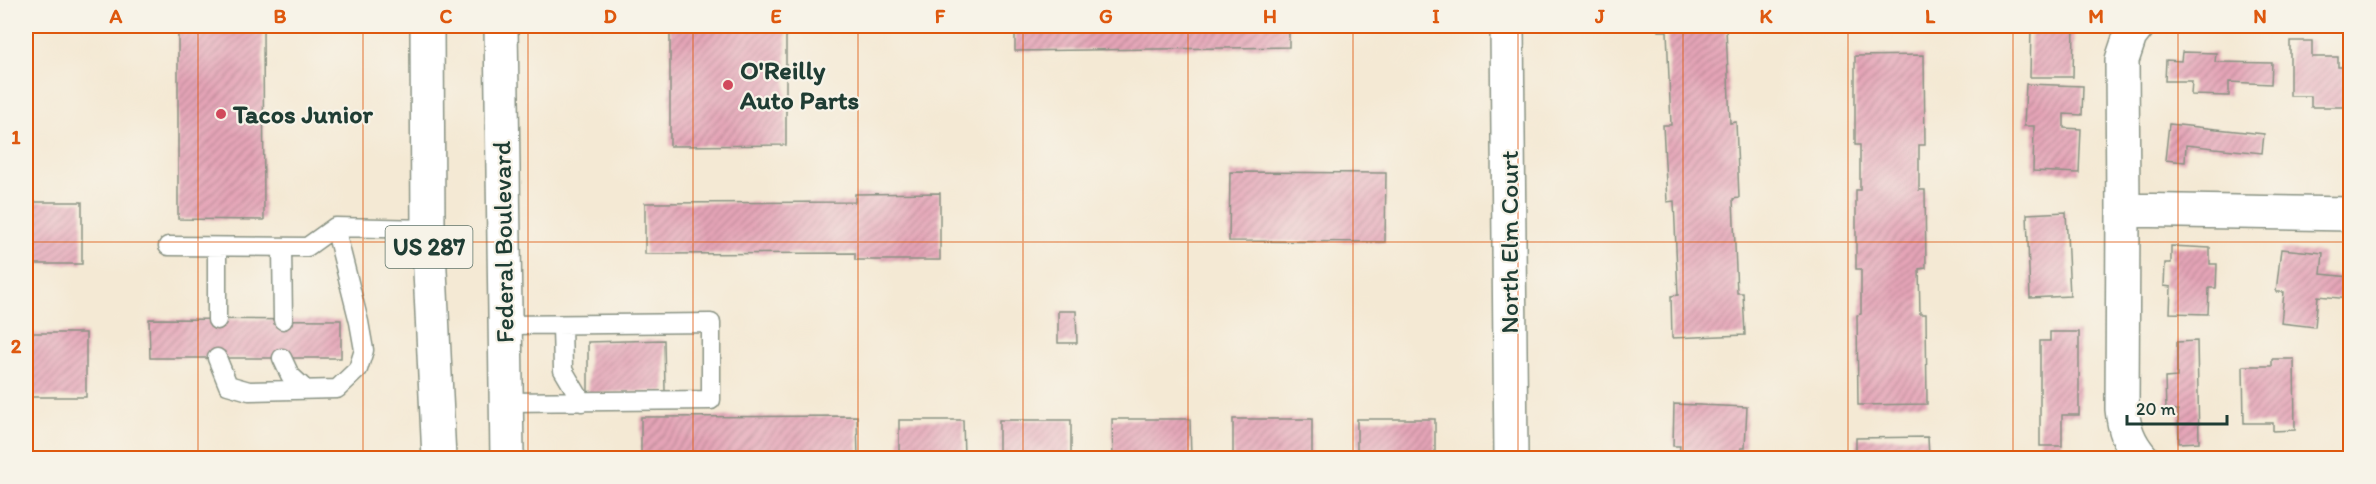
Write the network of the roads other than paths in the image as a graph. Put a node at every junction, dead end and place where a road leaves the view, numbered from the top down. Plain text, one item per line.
1 (427, 26) edge
2 (501, 26) edge
3 (1507, 26) edge
4 (2138, 26) edge
5 (2123, 210) junction
6 (2350, 213) edge
7 (335, 227) junction
8 (428, 229) junction
9 (168, 246) dead end
10 (217, 248) junction
11 (282, 248) junction
12 (217, 320) dead end
13 (283, 320) dead end
14 (504, 325) junction
15 (562, 325) junction
16 (217, 358) dead end
17 (282, 358) dead end
18 (305, 389) junction
19 (506, 402) junction
20 (582, 402) junction
21 (439, 459) edge
22 (507, 459) edge
23 (1511, 459) edge
24 (2142, 459) edge

1 - 8 street, US 287
2 - 14 street, Federal Boulevard / US 287
3 - 23 street, North Elm Court
4 - 5 street
5 - 6 street
5 - 24 street
7 - 8 lane
7 - 11 lane
7 - 18 lane
8 - 21 street, US 287
9 - 10 lane
10 - 11 lane
10 - 12 lane
11 - 13 lane
14 - 15 lane
14 - 19 street, Federal Boulevard / US 287
15 - 20 lane
15 - 20 lane
16 - 18 lane
17 - 18 lane
19 - 20 lane
19 - 22 street, Federal Boulevard / US 287

